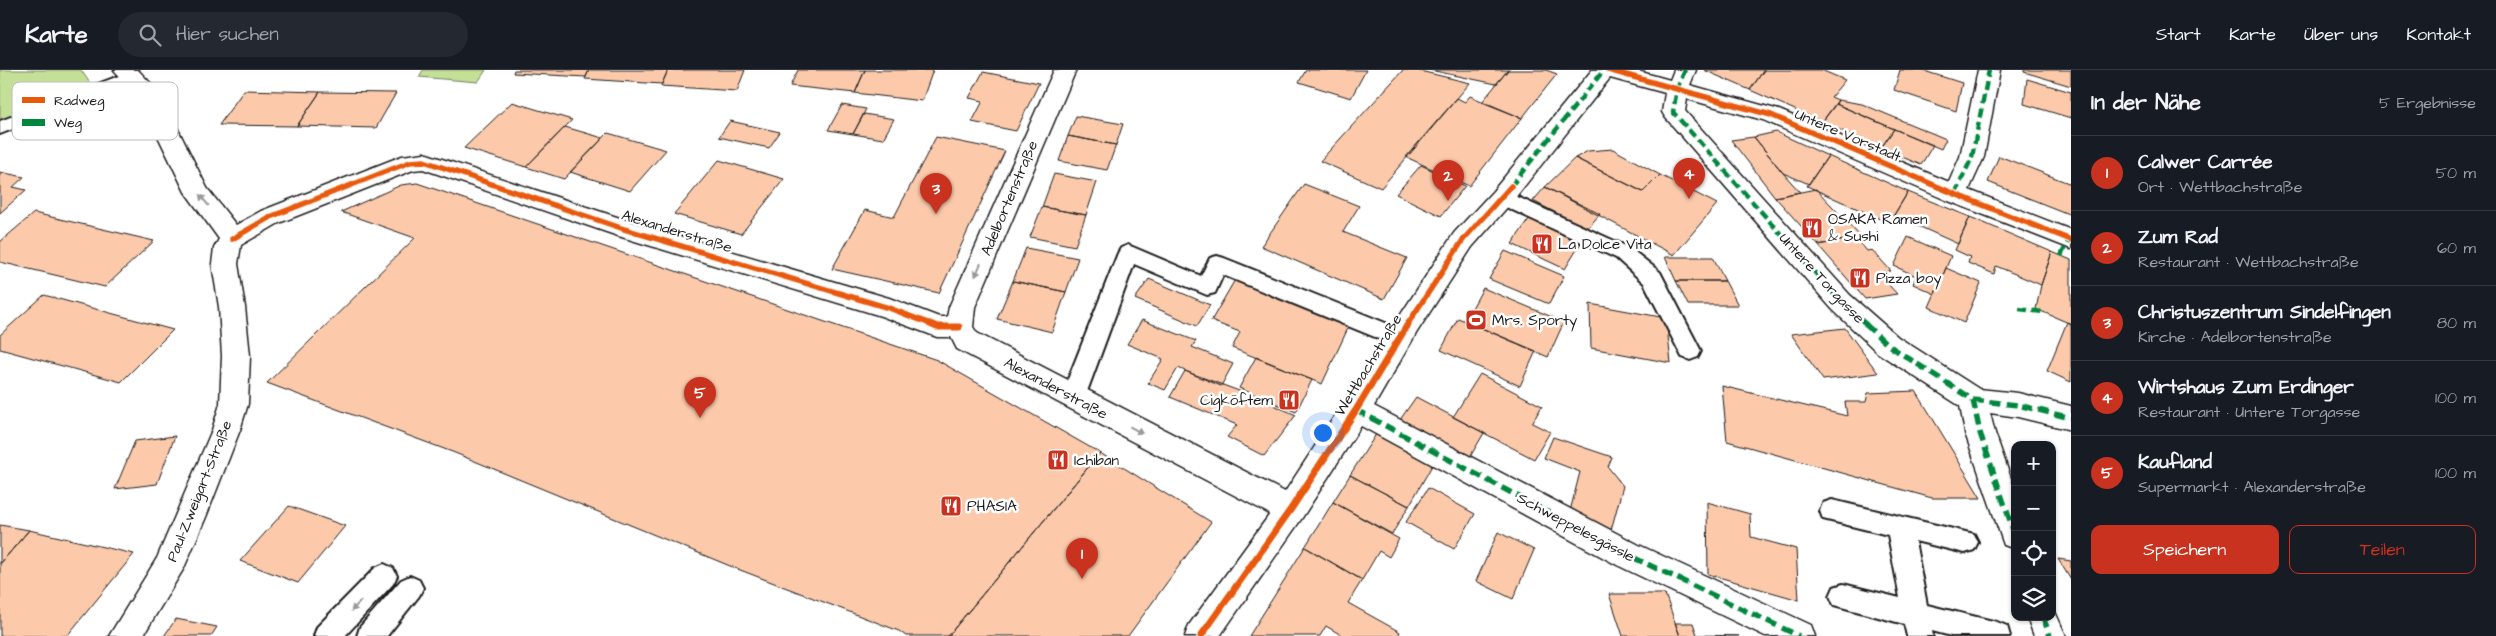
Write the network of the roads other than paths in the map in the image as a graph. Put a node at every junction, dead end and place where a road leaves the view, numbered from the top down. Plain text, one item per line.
1 (1604, 70) edge
2 (1608, 70) edge
3 (1989, 70) edge
4 (1058, 71) edge
5 (128, 74) edge
6 (1681, 80) edge
7 (109, 82) edge
8 (12, 123) edge
9 (0, 128) edge
10 (172, 140) edge
11 (1506, 192) junction
12 (1955, 194) junction
13 (232, 239) junction
14 (2071, 240) edge
15 (959, 327) junction
16 (1400, 338) junction
17 (1690, 352) dead end
18 (1073, 397) junction
19 (1973, 400) junction
20 (1356, 410) junction
21 (2071, 418) edge
22 (1291, 509) junction
23 (1832, 511) dead end
24 (1899, 527) junction
25 (2014, 531) edge
26 (1965, 542) dead end
27 (384, 576) dead end
28 (410, 588) dead end
29 (1843, 596) dead end
30 (2044, 621) edge
31 (1918, 625) edge
32 (1997, 634) dead end
33 (125, 636) edge
34 (328, 636) edge
35 (370, 636) edge
36 (1200, 636) edge
37 (1799, 636) edge
38 (2050, 636) edge

1 - 11 street, Wettbachstraße
2 - 6 street, Untere Vorstadt
3 - 12 street
4 -> 15 street, Adelbortenstraße
5 - 7 lane
6 - 12 street, Untere Vorstadt
6 - 19 street, Untere Torgasse
8 - 9 lane
13 -> 10 street
11 - 16 street, Wettbachstraße
11 - 17 lane
12 - 14 street, Untere Vorstadt
13 - 15 street, Alexanderstraße
13 - 33 street, Paul-Zweigart-Straße
15 - 18 street, Alexanderstraße
16 - 18 lane
16 - 20 street, Wettbachstraße
18 -> 22 street, Alexanderstraße
19 - 21 street
19 - 25 street
20 - 22 street, Wettbachstraße
20 - 37 street, Schweppelesgässle
22 - 36 street, Wettbachstraße
23 - 24 lane
24 - 26 lane
24 - 31 lane
27 -> 34 lane
28 - 35 lane
29 - 31 lane
30 - 38 street
31 - 32 lane

